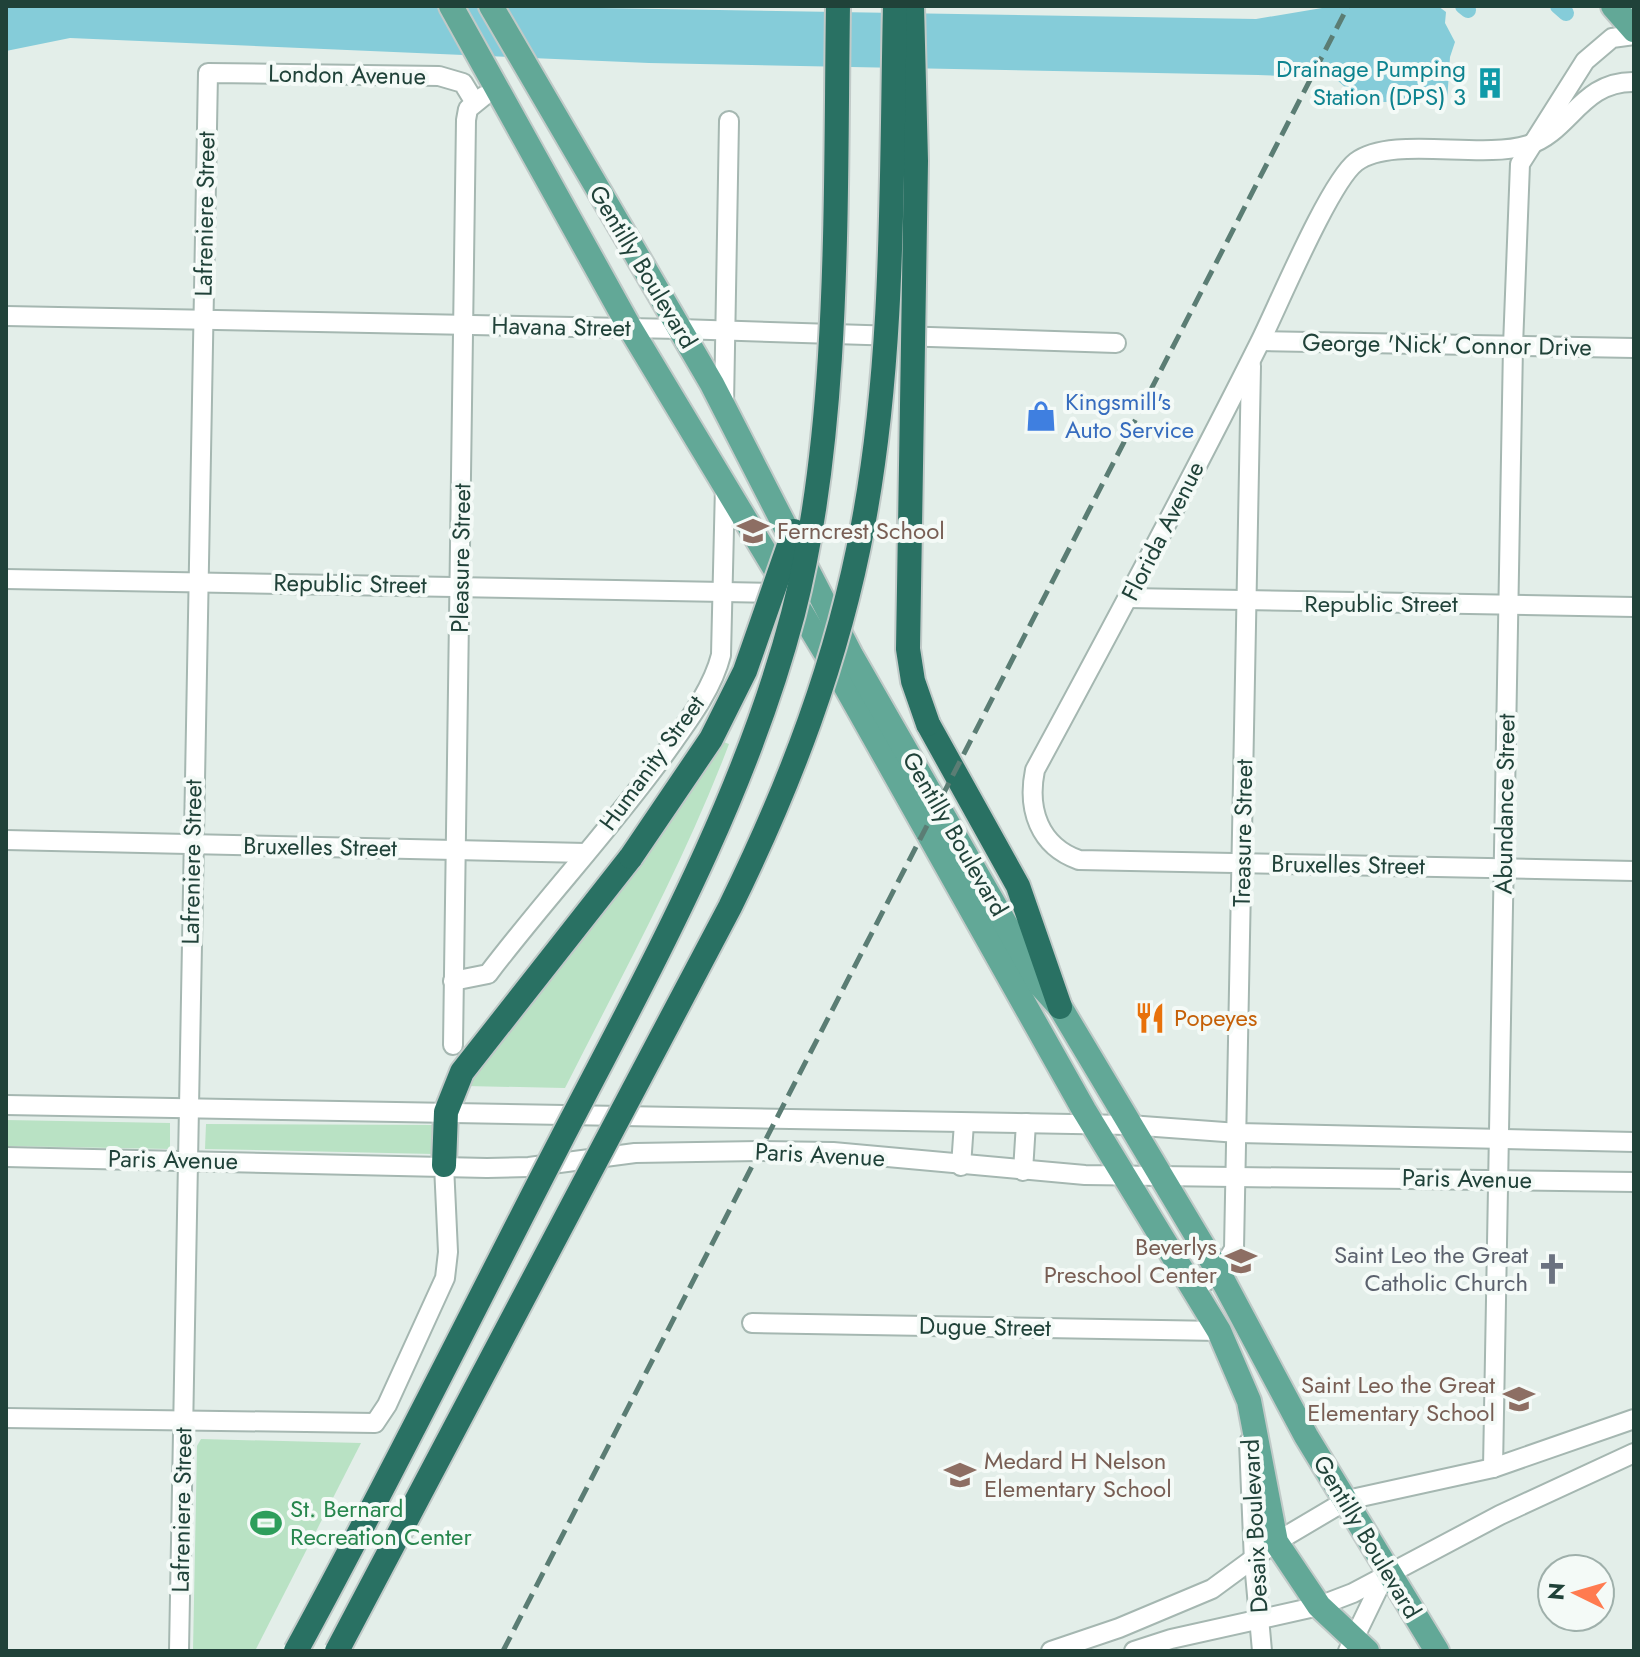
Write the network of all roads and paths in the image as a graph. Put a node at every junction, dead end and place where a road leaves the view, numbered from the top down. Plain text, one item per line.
1 (451, 6) edge
2 (491, 6) edge
3 (838, 6) edge
4 (895, 6) edge
5 (912, 6) edge
6 (1613, 6) edge
7 (1634, 32) edge
8 (208, 73) joint
9 (1634, 82) edge
10 (496, 83) junction
11 (474, 101) junction
12 (729, 121) dead end
13 (1533, 144) junction
14 (6, 316) edge
15 (203, 321) junction
16 (465, 325) junction
17 (630, 328) junction
18 (680, 329) junction
19 (725, 331) junction
20 (1261, 341) junction
21 (1116, 343) dead end
22 (1513, 346) junction
23 (1634, 348) edge
24 (1251, 359) junction
25 (724, 405) junction
26 (824, 417) junction
27 (725, 481) junction
28 (6, 579) edge
29 (197, 582) junction
30 (460, 586) junction
31 (722, 593) junction
32 (790, 593) junction
33 (1128, 598) junction
34 (1245, 603) junction
35 (1509, 605) junction
36 (1634, 607) edge
37 (1035, 770) joint
38 (6, 840) edge
39 (193, 844) junction
40 (454, 849) junction
41 (586, 853) junction
42 (1242, 863) junction
43 (1504, 868) junction
44 (1634, 871) edge
45 (453, 981) junction
46 (1060, 1007) junction
47 (453, 1045) dead end
48 (6, 1105) edge
49 (189, 1108) junction
50 (446, 1112) junction
51 (964, 1123) junction
52 (1026, 1123) junction
53 (1093, 1124) junction
54 (1129, 1125) junction
55 (1238, 1133) junction
56 (1499, 1137) junction
57 (1634, 1142) edge
58 (6, 1157) edge
59 (187, 1161) junction
60 (444, 1165) junction
61 (961, 1166) junction
62 (1023, 1171) junction
63 (1236, 1174) junction
64 (1161, 1175) junction
65 (1123, 1176) junction
66 (1499, 1180) junction
67 (1634, 1182) edge
68 (1219, 1273) junction
69 (1194, 1289) junction
70 (752, 1323) dead end
71 (1219, 1331) junction
72 (1249, 1401) junction
73 (6, 1418) edge
74 (1633, 1421) edge
75 (183, 1423) junction
76 (1634, 1453) edge
77 (1493, 1468) junction
78 (1347, 1500) junction
79 (1276, 1542) junction
80 (1254, 1562) junction
81 (1390, 1574) junction
82 (1319, 1606) junction
83 (1259, 1620) junction
84 (1356, 1648) edge
85 (179, 1651) edge
86 (296, 1651) edge
87 (337, 1651) edge
88 (1051, 1651) edge
89 (1134, 1651) edge
90 (1262, 1651) edge
91 (1437, 1651) edge

1 - 10 main road, Gentilly Boulevard
2 - 18 main road, Gentilly Boulevard
3 - 26 highway, bridge
4 - 87 highway, bridge
5 - 46 highway, bridge
6 - 7 main road
7 - 13 street, Abundance Street
8 - 11 street, London Avenue
8 - 15 street, Lafreniere Street
9 - 13 street, Abundance Street
10 - 11 street
10 - 17 main road, Gentilly Boulevard
11 - 16 street, Pleasure Street
12 - 19 street
13 - 20 street, Florida Avenue
13 - 22 street, Abundance Street
14 - 15 street, Havana Street
15 - 16 street, Havana Street
15 - 29 street, Lafreniere Street
16 - 17 street, Havana Street
16 - 30 street, Pleasure Street
17 - 18 street, Havana Street
17 - 27 main road, Gentilly Boulevard
18 - 19 street, Havana Street
18 - 25 main road, Gentilly Boulevard
19 - 21 street, Havana Street
19 - 25 street
20 - 22 street, George 'Nick' Connor Drive
20 - 24 street, Florida Avenue
22 - 23 street, George 'Nick' Connor Drive
22 - 35 street, Abundance Street
24 - 33 street, Florida Avenue
24 - 34 street, Treasure Street
25 - 46 main road, Gentilly Boulevard
26 - 50 highway, bridge
26 - 86 highway, bridge
27 - 31 street, Humanity Street
27 - 32 main road, Gentilly Boulevard
28 - 29 street, Republic Street
29 - 30 street, Republic Street
29 - 39 street, Lafreniere Street
30 - 31 street, Republic Street
30 - 40 street, Pleasure Street
31 - 32 street, Republic Street
31 - 41 street, Humanity Street
32 - 53 main road, Gentilly Boulevard
33 - 34 street, Republic Street
33 - 37 street, Florida Avenue
34 - 35 street, Republic Street
34 - 42 street, Treasure Street
35 - 36 street, Republic Street
35 - 43 street, Abundance Street
37 - 42 street, Bruxelles Street
38 - 39 street, Bruxelles Street
39 - 40 street, Bruxelles Street
39 - 49 street, Lafreniere Street
40 - 41 street, Bruxelles Street
40 - 45 street, Pleasure Street
41 - 45 street, Humanity Street
42 - 43 street, Bruxelles Street
42 - 55 street, Treasure Street
43 - 44 street, Bruxelles Street
43 - 56 street, Abundance Street
45 - 47 street, Pleasure Street
46 - 54 main road, Gentilly Boulevard
48 - 49 street, Paris Avenue
49 - 50 street, Paris Avenue
49 - 59 street, Lafreniere Street
50 - 51 street, Paris Avenue
50 - 60 highway
51 - 52 street, Paris Avenue
51 - 61 street
52 - 53 street, Paris Avenue
52 - 62 street
53 - 54 street, Paris Avenue
53 - 65 main road, Gentilly Boulevard
54 - 55 street, Paris Avenue
54 - 64 main road, Gentilly Boulevard
55 - 56 street, Paris Avenue
55 - 63 street, Treasure Street
56 - 57 street, Paris Avenue
56 - 66 street, Abundance Street
58 - 59 street, Paris Avenue
59 - 60 street, Paris Avenue
59 - 75 street, Lafreniere Street
60 - 61 street, Paris Avenue
60 - 75 street
61 - 62 street, Paris Avenue
62 - 65 street, Paris Avenue
63 - 64 street, Paris Avenue
63 - 66 street, Paris Avenue
63 - 68 street, Treasure Street
64 - 65 street, Paris Avenue
64 - 68 main road, Gentilly Boulevard
65 - 69 main road, Gentilly Boulevard
66 - 67 street, Paris Avenue
66 - 77 street, Abundance Street
68 - 69 street
68 - 78 main road, Gentilly Boulevard
69 - 71 main road, Gentilly Boulevard
70 - 71 street, Dugue Street
71 - 72 main road, Gentilly Boulevard
72 - 79 main road, Gentilly Boulevard
72 - 80 street, Desaix Boulevard
73 - 75 street
74 - 77 street
75 - 85 street, Lafreniere Street
76 - 81 street
77 - 78 street
78 - 79 street
78 - 81 main road, Gentilly Boulevard
79 - 80 street
79 - 82 main road, Gentilly Boulevard
80 - 83 street, Desaix Boulevard
80 - 88 street
81 - 82 street
81 - 84 street
81 - 91 main road, Gentilly Boulevard
82 - 83 street
82 - 84 main road, Gentilly Boulevard
83 - 89 street
83 - 90 street, Desaix Boulevard

